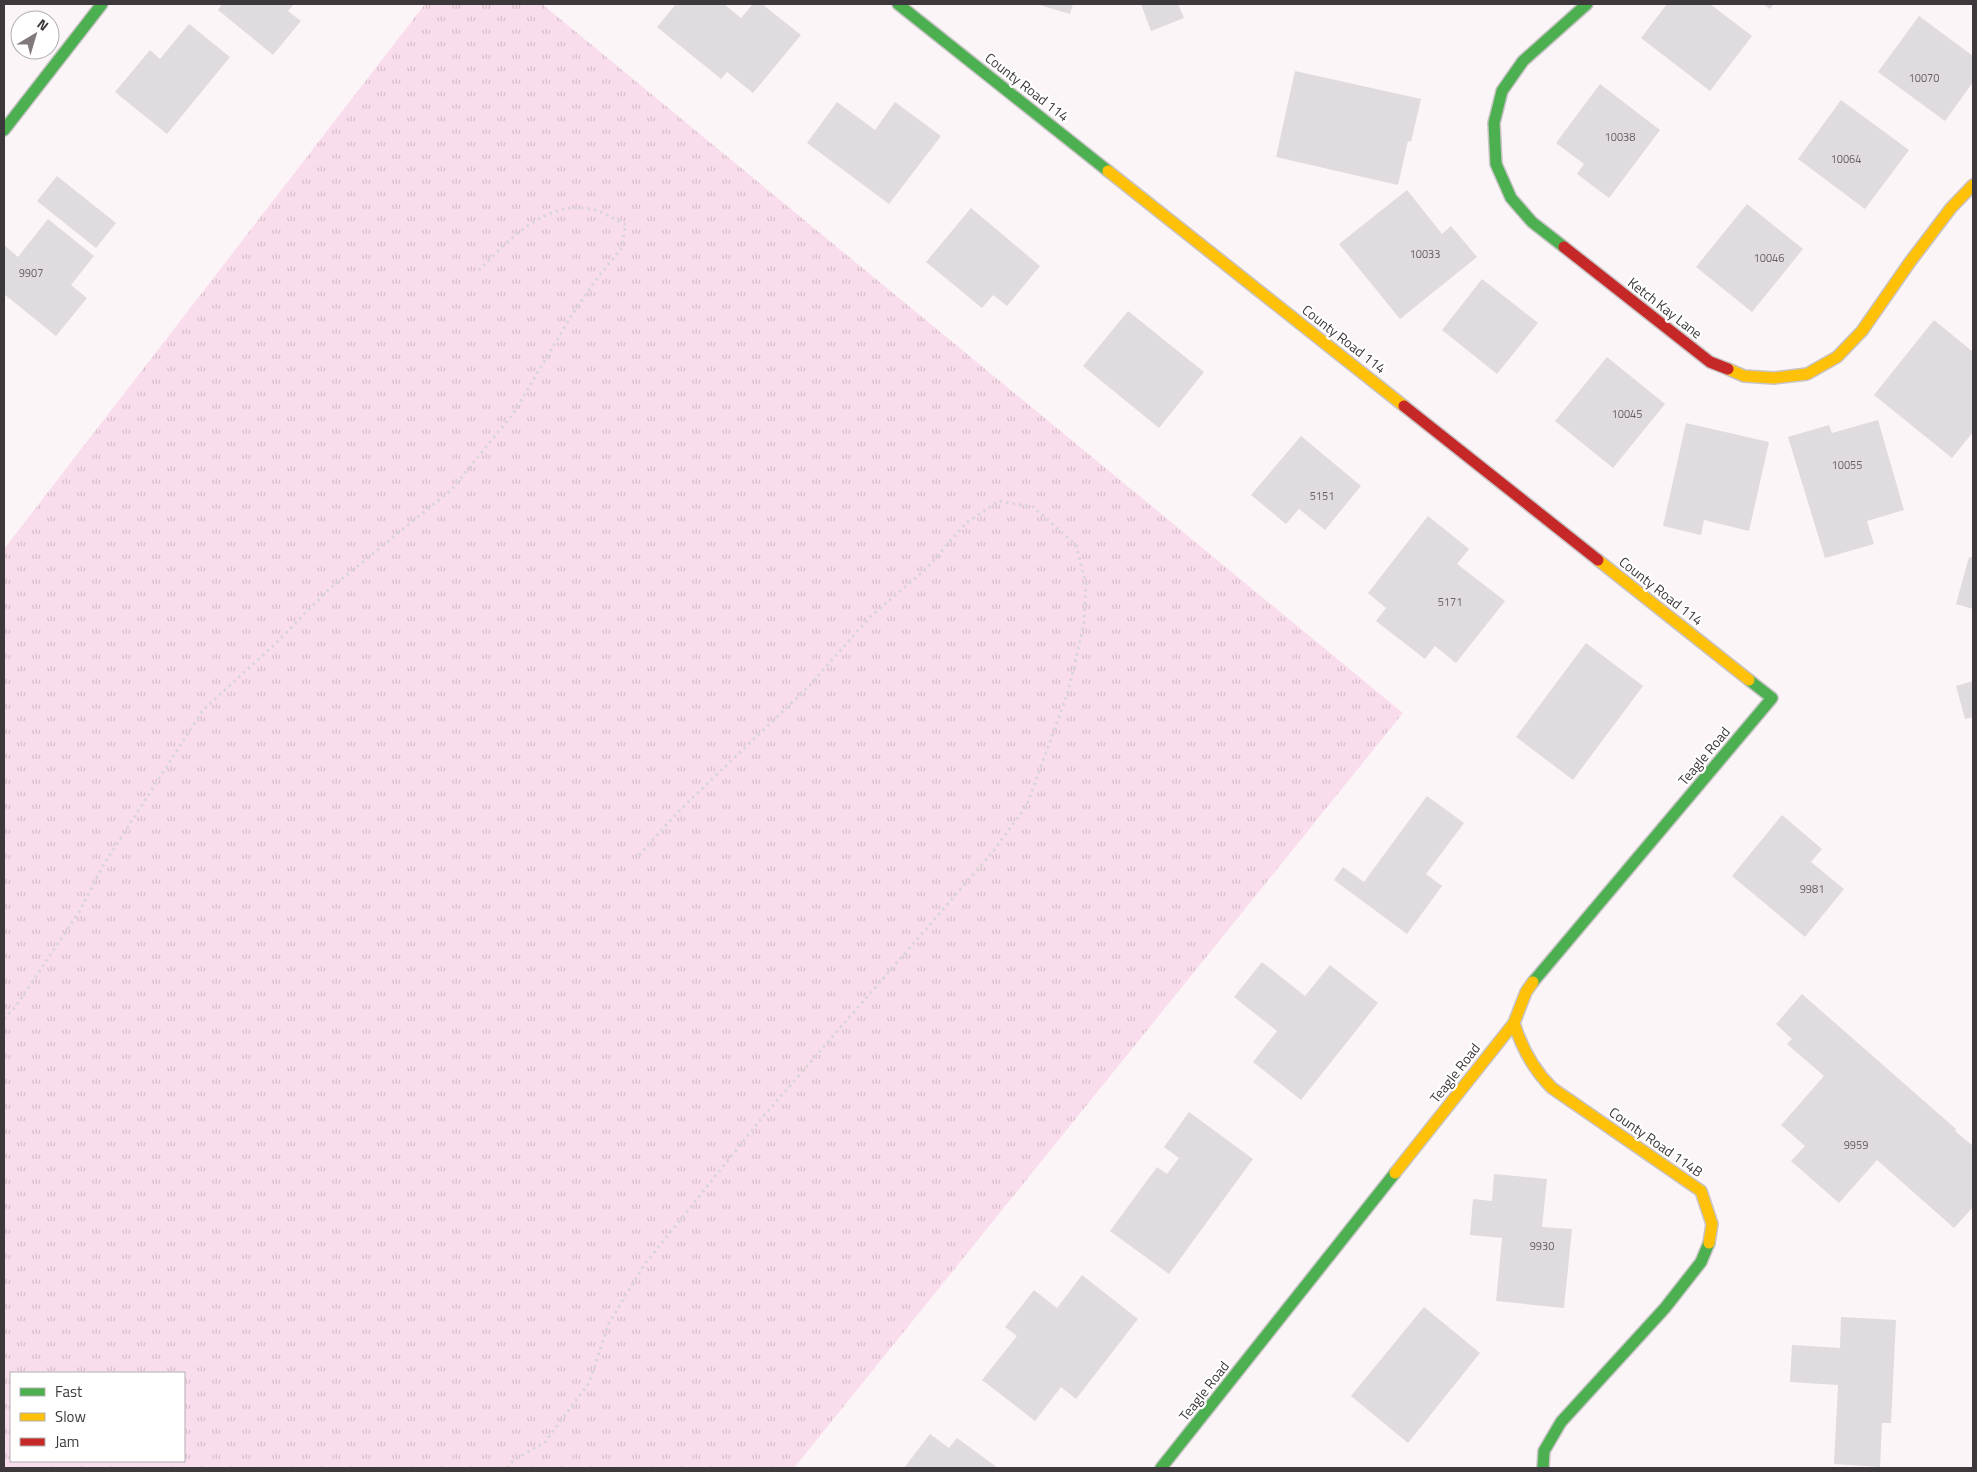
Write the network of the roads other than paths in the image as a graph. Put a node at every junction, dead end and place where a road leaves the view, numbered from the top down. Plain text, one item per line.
1 (102, 4) edge
2 (898, 4) edge
3 (1587, 4) edge
4 (4, 130) edge
5 (1973, 185) edge
6 (1772, 698) joint
7 (1514, 1023) junction
8 (1161, 1468) edge
9 (1543, 1468) edge

1 - 4 street
2 - 6 street, County Road 114
3 - 5 street, Ketch Kay Lane
6 - 7 street, Teagle Road
7 - 8 street, Teagle Road
7 - 9 street, County Road 114B

